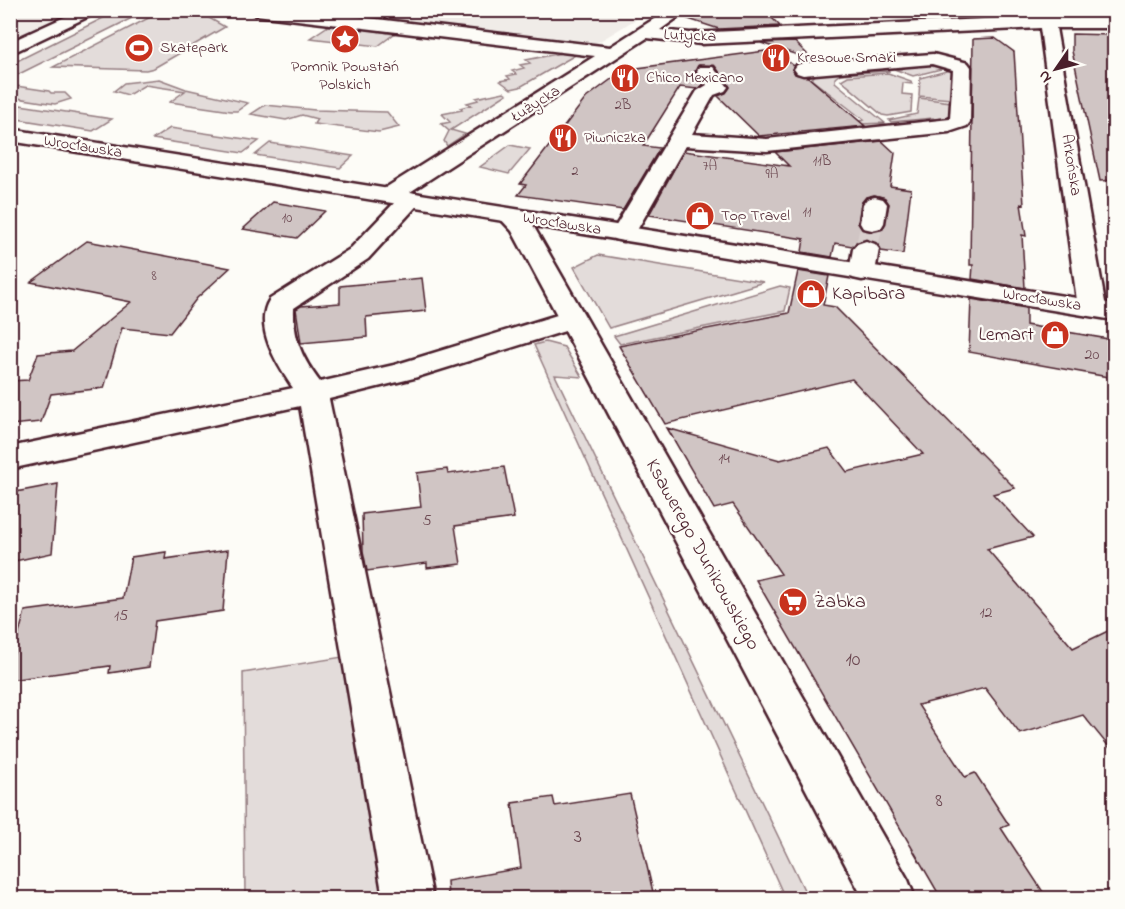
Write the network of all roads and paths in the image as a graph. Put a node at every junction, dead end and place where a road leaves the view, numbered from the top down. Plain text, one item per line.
1 (256, 10) edge
2 (680, 10) edge
3 (970, 10) edge
4 (939, 11) edge
5 (79, 14) edge
6 (1046, 21) junction
7 (663, 22) junction
8 (1114, 22) edge
9 (960, 25) junction
10 (645, 33) junction
11 (735, 36) junction
12 (10, 49) edge
13 (614, 53) junction
14 (803, 69) dead end
15 (706, 71) dead end
16 (10, 135) edge
17 (679, 139) junction
18 (400, 197) junction
19 (510, 216) junction
20 (623, 234) junction
21 (1103, 310) edge
22 (573, 319) junction
23 (313, 394) junction
24 (10, 458) edge
25 (408, 898) edge
26 (890, 898) edge

1 - 13 street
2 - 7 street, Łużycka
3 - 4 street
4 - 9 street
5 - 12 street
6 - 8 street, Lutycka
6 - 9 street, Lutycka
6 - 21 street, Arkońska
7 - 10 street, Łużycka
7 - 11 street, Lutycka
9 - 11 street, Lutycka
10 - 11 street, Lutycka
10 - 13 street, Łużycka
13 - 18 street, Łużycka
14 - 17 street
15 - 17 street
16 - 18 street, Wrocławska
17 - 20 street
18 - 19 street, Wrocławska
18 - 23 street, Łużycka
19 - 20 street, Wrocławska
19 - 22 street, Ksawerego Dunikowskiego
20 - 21 street, Wrocławska
22 - 23 street
22 - 26 street, Ksawerego Dunikowskiego
23 - 24 street
23 - 25 street

